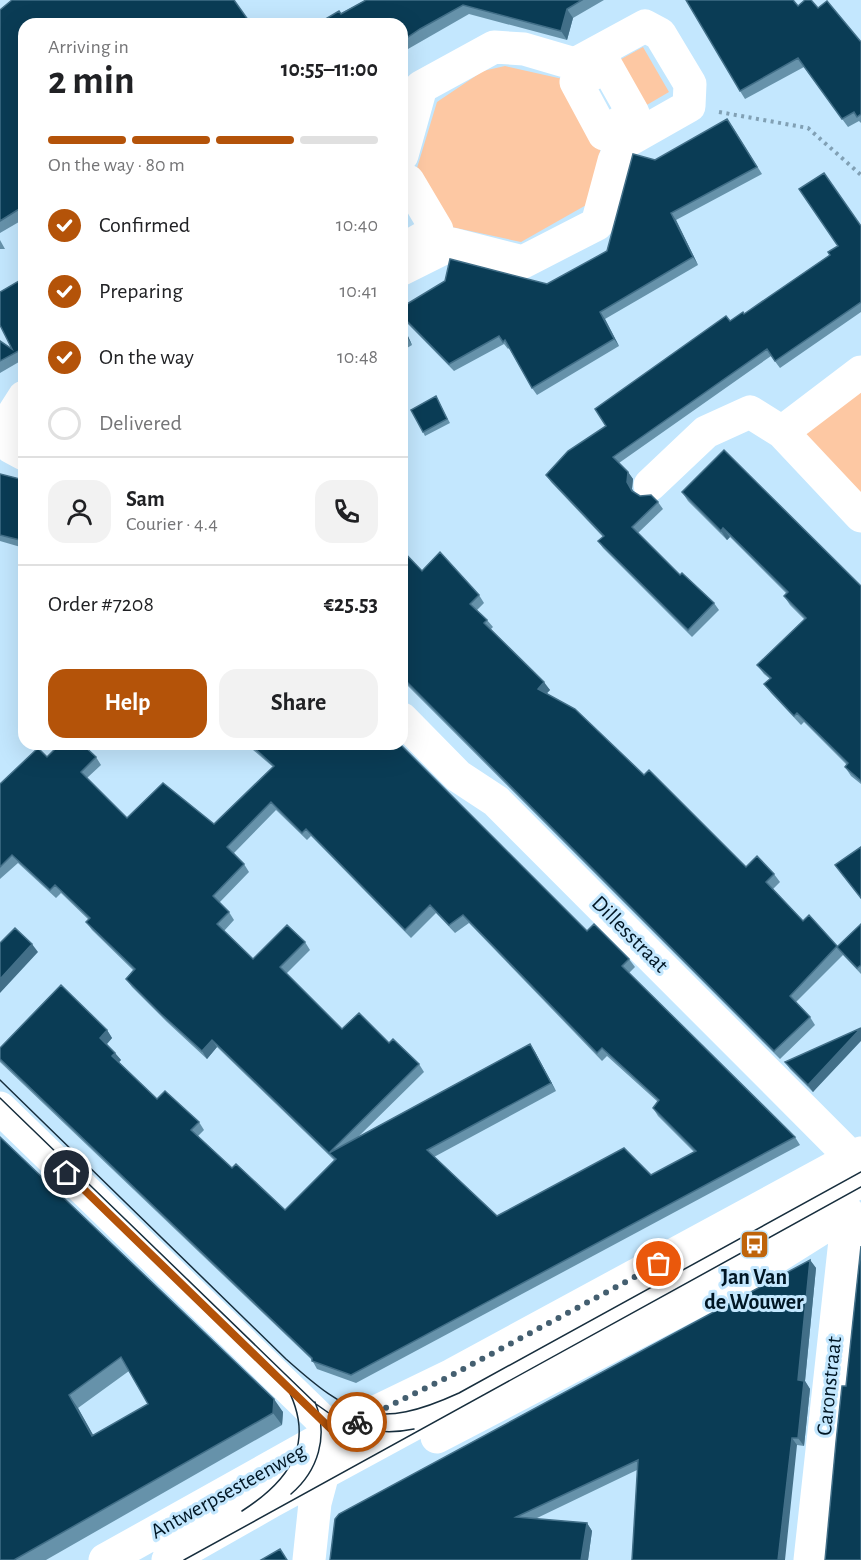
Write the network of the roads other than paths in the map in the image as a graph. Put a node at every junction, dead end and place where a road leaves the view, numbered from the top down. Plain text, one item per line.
1 (408, 134) edge
2 (408, 181) edge
3 (408, 246) edge
4 (408, 266) edge
5 (861, 372) edge
6 (18, 405) edge
7 (2, 427) edge
8 (782, 432) junction
9 (18, 451) edge
10 (650, 485) dead end
11 (861, 516) edge
12 (408, 725) edge
13 (0, 1108) edge
14 (858, 1164) edge
15 (855, 1209) edge
16 (334, 1432) junction
17 (319, 1489) junction
18 (105, 1560) edge
19 (168, 1560) edge
20 (211, 1560) edge
21 (309, 1560) edge
22 (810, 1560) edge

1 - 4 street
2 - 3 street
5 - 8 street
6 - 7 street
7 - 9 street
8 - 10 street
8 - 11 street
12 - 14 street, Dillesstraat
13 - 16 street
14 - 16 street, Antwerpsesteenweg
14 - 17 street
15 - 17 street
15 - 22 street, Caronstraat
16 - 17 street
16 - 18 street, Antwerpsesteenweg
17 - 19 street
17 - 20 street
17 - 21 street

